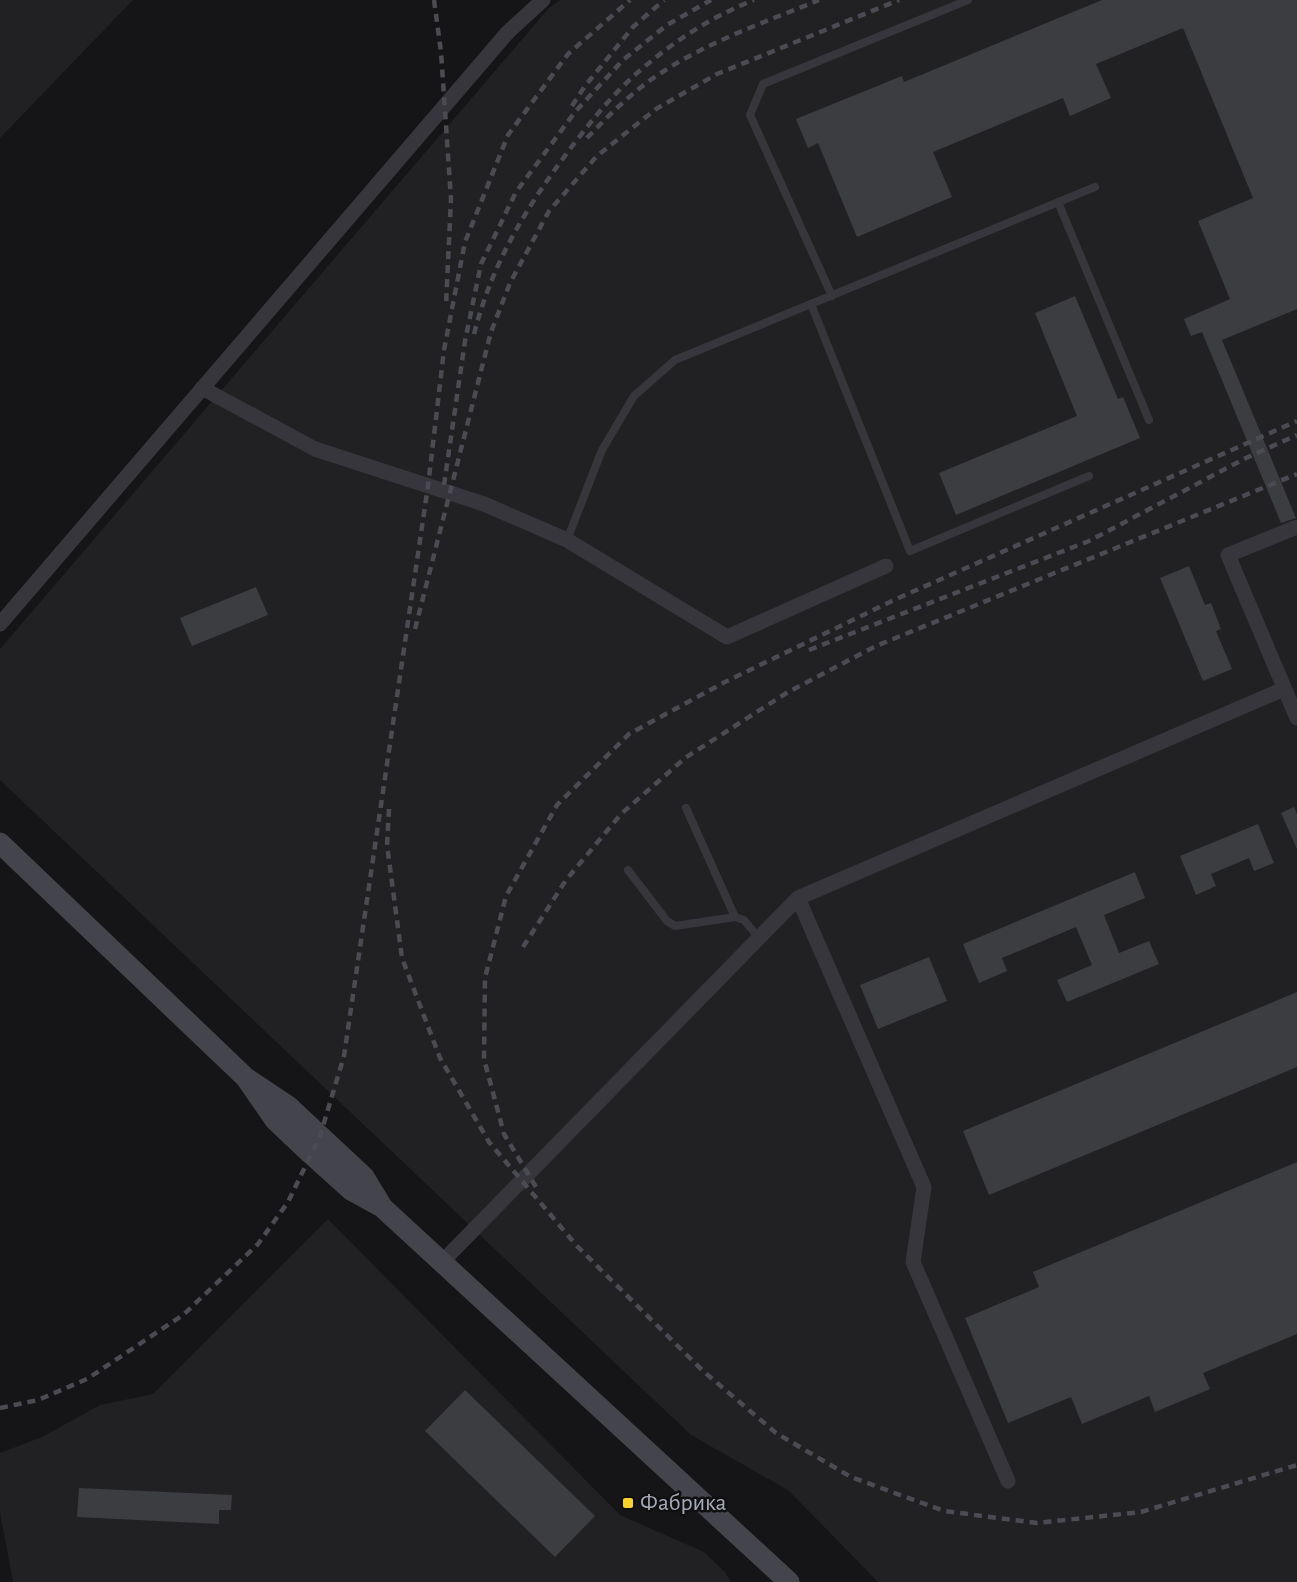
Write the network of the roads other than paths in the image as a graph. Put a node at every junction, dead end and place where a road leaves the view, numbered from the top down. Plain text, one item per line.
1 (543, 0) edge
2 (968, 0) edge
3 (1095, 187) dead end
4 (1058, 202) junction
5 (832, 296) junction
6 (811, 304) junction
7 (202, 388) junction
8 (1149, 420) dead end
9 (1089, 476) dead end
10 (1297, 526) edge
11 (567, 540) junction
12 (886, 567) dead end
13 (0, 624) edge
14 (1284, 689) junction
15 (1297, 718) edge
16 (686, 808) dead end
17 (0, 843) edge
18 (628, 870) dead end
19 (798, 898) junction
20 (735, 917) junction
21 (759, 938) junction
22 (442, 1262) junction
23 (1008, 1481) dead end
24 (789, 1582) edge

1 - 7 street
2 - 5 lane
3 - 4 lane
4 - 5 lane
4 - 8 lane
5 - 6 lane
6 - 9 lane
6 - 11 lane
7 - 11 street
7 - 13 street
10 - 14 street
11 - 12 street
14 - 15 street
14 - 19 street
16 - 20 lane
17 - 22 street
18 - 20 lane
19 - 21 street
19 - 23 street
20 - 21 lane
21 - 22 street
22 - 24 street

